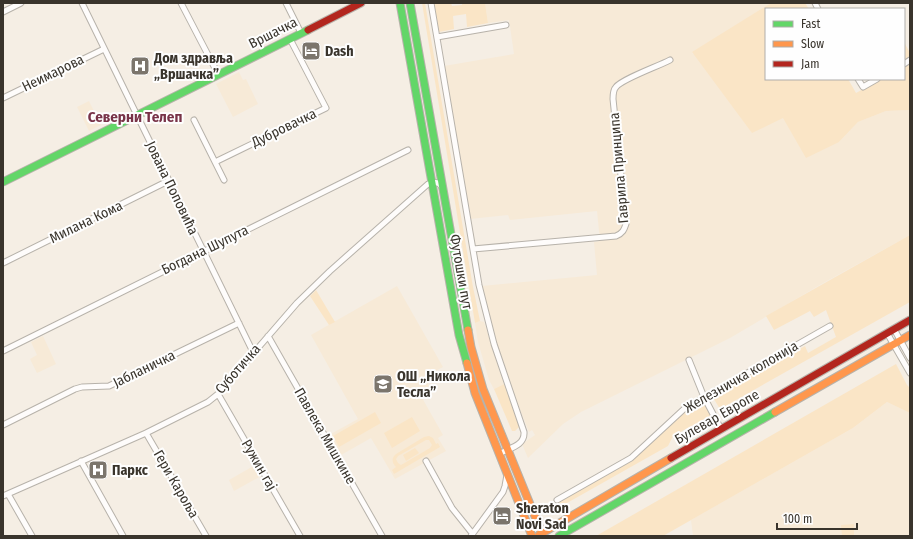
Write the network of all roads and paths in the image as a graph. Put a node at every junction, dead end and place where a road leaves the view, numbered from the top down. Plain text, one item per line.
1 (21, 3) edge
2 (82, 3) edge
3 (181, 3) edge
4 (286, 3) edge
5 (361, 3) edge
6 (400, 3) edge
7 (410, 3) edge
8 (431, 3) edge
9 (3, 12) edge
10 (506, 25) dead end
11 (301, 33) junction
12 (437, 36) junction
13 (290, 39) junction
14 (104, 49) junction
15 (670, 60) dead end
16 (218, 74) junction
17 (859, 80) edge
18 (875, 80) edge
19 (3, 98) edge
20 (136, 115) junction
21 (194, 120) dead end
22 (408, 150) dead end
23 (215, 162) junction
24 (224, 180) dead end
25 (168, 181) junction
26 (3, 182) edge
27 (432, 183) junction
28 (442, 187) junction
29 (473, 249) junction
30 (203, 251) junction
31 (3, 263) edge
32 (910, 320) edge
33 (239, 323) junction
34 (830, 326) dead end
35 (894, 329) junction
36 (887, 333) junction
37 (910, 335) edge
38 (268, 336) junction
39 (900, 340) junction
40 (893, 344) junction
41 (3, 351) edge
42 (253, 352) junction
43 (910, 358) edge
44 (689, 360) dead end
45 (910, 373) edge
46 (218, 394) junction
47 (704, 397) junction
48 (3, 425) edge
49 (721, 429) junction
50 (146, 433) junction
51 (508, 449) junction
52 (499, 454) junction
53 (81, 461) junction
54 (426, 461) dead end
55 (507, 474) junction
56 (503, 492) junction
57 (515, 493) junction
58 (6, 495) edge
59 (557, 500) dead end
60 (471, 535) edge
61 (541, 535) edge
62 (32, 536) edge
63 (123, 536) edge
64 (206, 536) edge
65 (300, 536) edge
66 (382, 536) edge
67 (532, 536) edge
68 (559, 536) edge

1 - 9 street
2 - 14 street, Јована Поповића
3 - 16 street
4 - 11 street
5 - 11 main road, Вршачка
6 - 27 main road, Футошки пут
7 - 28 main road, Футошки пут
8 - 12 street
10 - 12 street
11 - 13 main road, Вршачка
12 - 29 street
13 - 16 main road, Вршачка
13 - 23 street, Дубровачка
14 - 19 street, Неимарова
14 - 20 street, Јована Поповића
15 - 29 street, Гаврила Принципа
16 - 20 main road, Вршачка
17 - 18 street
20 - 25 street, Јована Поповића
20 - 26 main road, Вршачка
21 - 23 street
22 - 30 street, Богдана Шупута
23 - 24 street
25 - 30 street, Јована Поповића
25 - 31 street, Милана Кома
27 - 28 street
27 - 38 street, Суботичка
27 - 52 main road, Футошки пут
28 - 51 main road, Футошки пут
29 - 51 street
30 - 33 street, Јована Поповића
30 - 41 street, Богдана Шупута
32 - 35 main road, Булевар Европе
33 - 42 street, Јована Поповића
33 - 48 street, Јабланичка
34 - 47 street, Железничка колонија
35 - 36 main road, Булевар Европе
35 - 39 street
36 - 40 street
36 - 49 main road, Булевар Европе
37 - 39 main road, Булевар Европе
38 - 42 street, Суботичка
38 - 66 street, Павлека Мишкине
39 - 40 main road, Булевар Европе
39 - 43 street
40 - 45 street
40 - 68 main road, Булевар Европе
42 - 46 street, Суботичка
44 - 47 street
46 - 50 street, Суботичка
46 - 65 street, Ружин гај
47 - 49 street
47 - 59 street, Железничка колонија
49 - 61 main road, Булевар Европе
50 - 53 street, Суботичка
50 - 64 street, Гери Кароља
51 - 52 street
51 - 61 main road, Футошки пут
52 - 55 main road, Футошки пут
53 - 58 street, Суботичка
53 - 63 street
54 - 60 street
55 - 56 street
55 - 57 main road, Футошки пут
56 - 57 street
56 - 60 street
57 - 67 main road, Футошки пут
58 - 62 street

